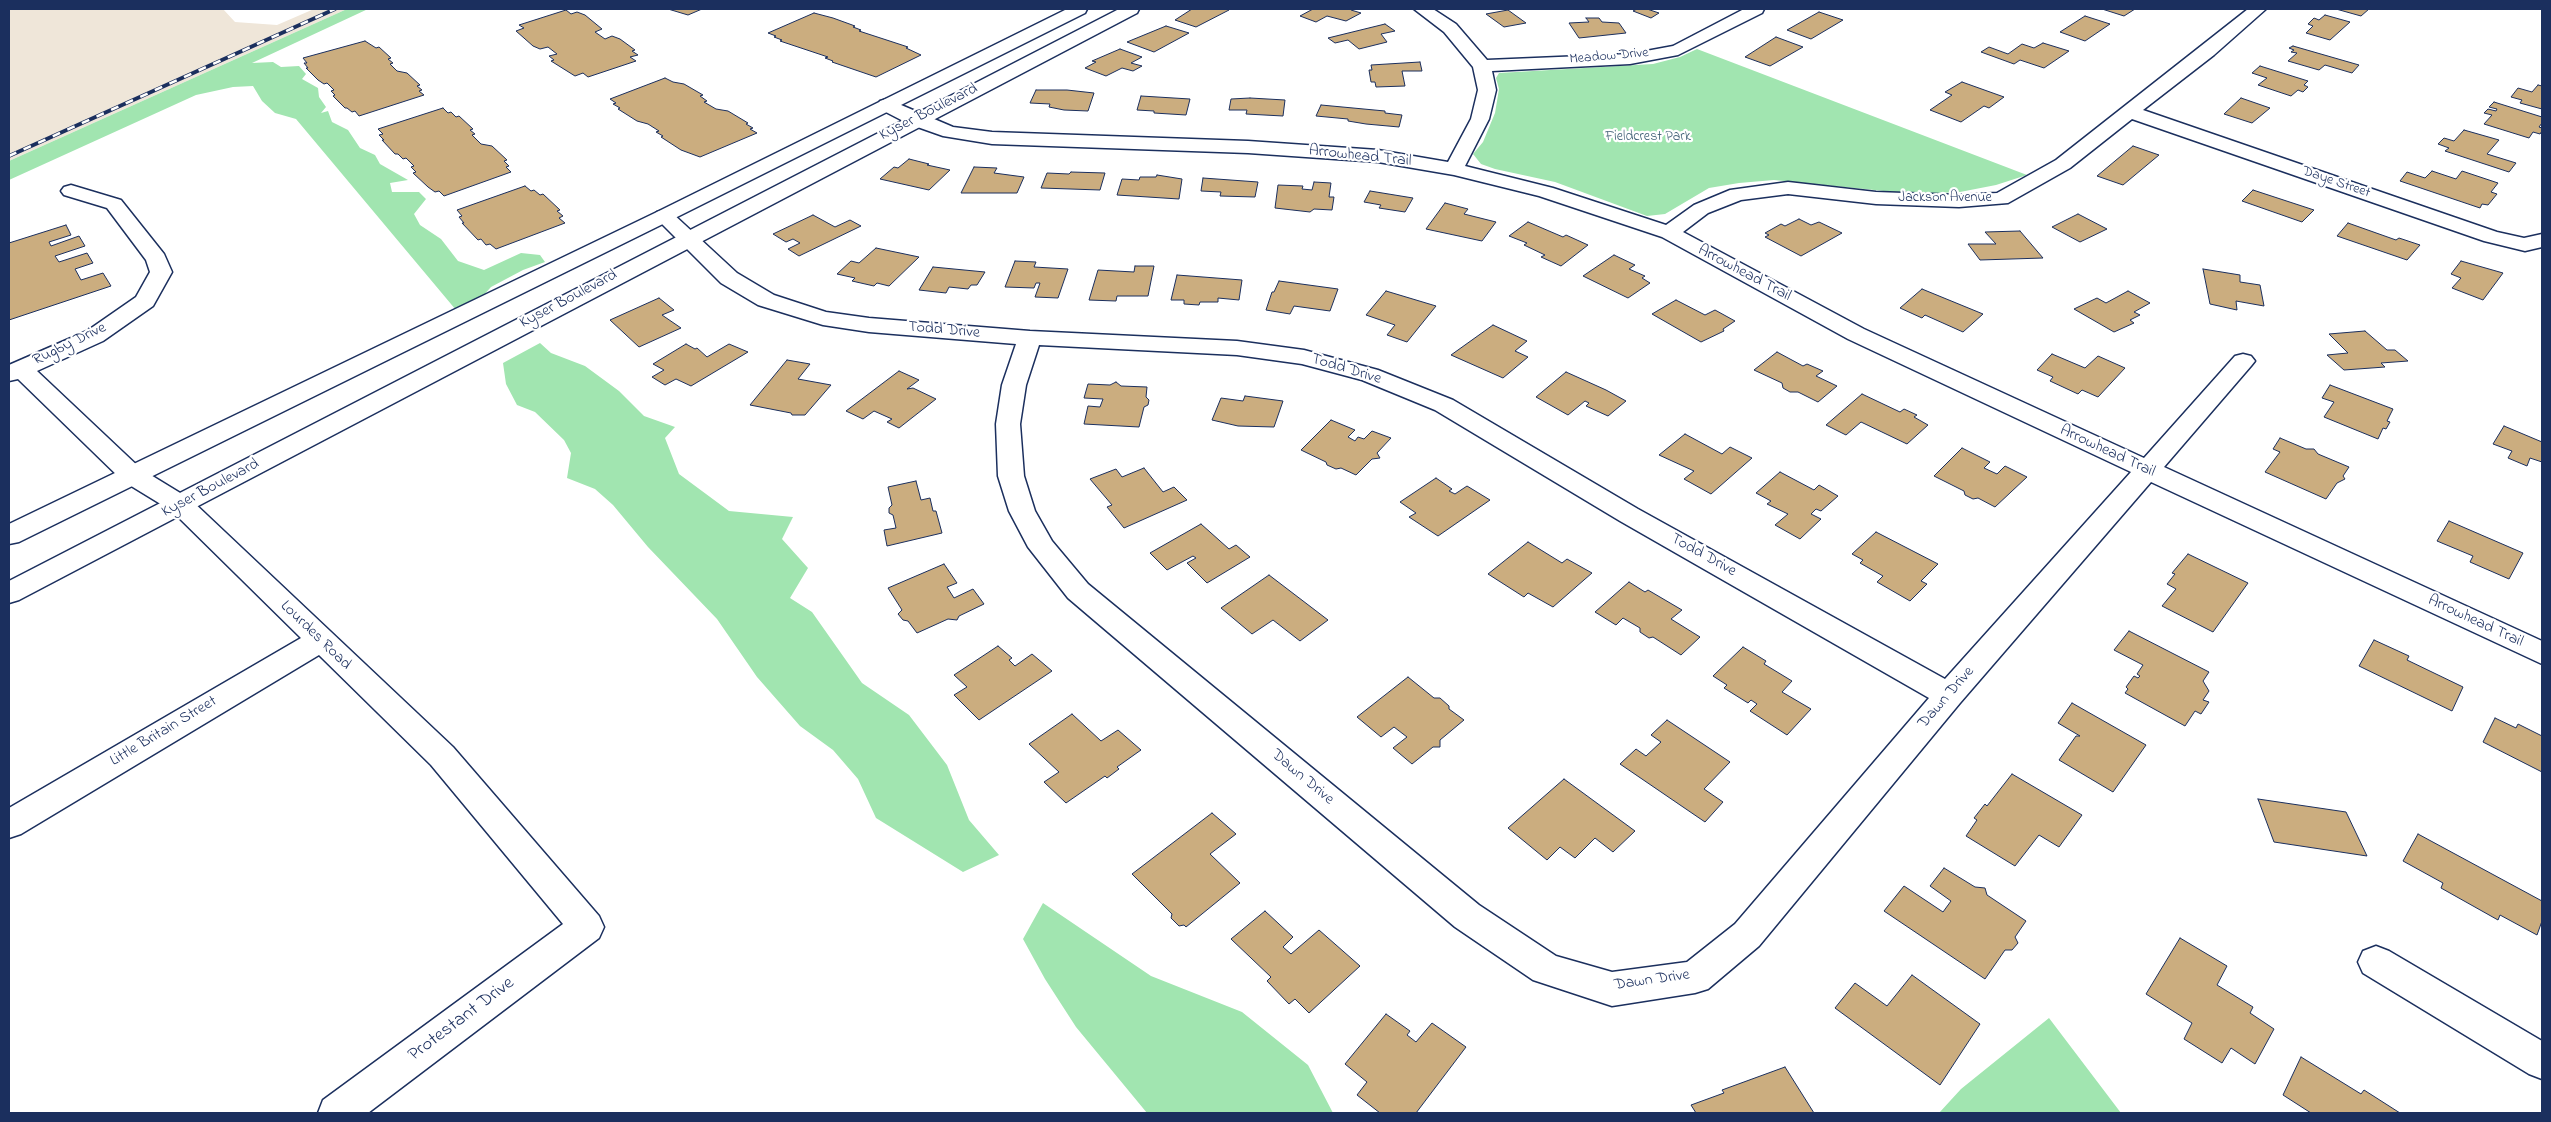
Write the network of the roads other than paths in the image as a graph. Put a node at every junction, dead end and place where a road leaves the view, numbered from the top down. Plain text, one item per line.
1 (1079, 9) edge
2 (1131, 9) edge
3 (1422, 9) edge
4 (1756, 9) edge
5 (2258, 9) edge
6 (1482, 66) junction
7 (887, 105) junction
8 (2130, 112) junction
9 (916, 120) junction
10 (1454, 170) junction
11 (71, 191) dead end
12 (664, 216) junction
13 (1669, 233) junction
14 (687, 238) junction
15 (2542, 240) edge
16 (1030, 338) junction
17 (2243, 362) dead end
18 (15, 372) edge
19 (2147, 471) junction
20 (132, 475) junction
21 (181, 505) junction
22 (9, 535) edge
23 (9, 593) edge
24 (320, 641) junction
25 (2542, 653) edge
26 (1949, 695) junction
27 (9, 824) edge
28 (587, 927) joint
29 (2376, 962) dead end
30 (2542, 1061) edge
31 (337, 1113) edge

1 - 7 street, Kyser Boulevard
2 - 9 street, Kyser Boulevard
3 - 6 street
4 - 6 street, Meadow Drive
5 - 8 street, Jackson Avenue
6 - 10 street
7 - 9 street, Arrowhead Trail
7 - 12 street, Kyser Boulevard
8 - 13 street, Jackson Avenue
8 - 15 street, Daye Street
9 - 10 street, Arrowhead Trail
9 - 14 street, Kyser Boulevard
10 - 13 street, Arrowhead Trail
11 - 18 street, Rugby Drive
12 - 14 street, Todd Drive
12 - 20 street, Kyser Boulevard
13 - 19 street, Arrowhead Trail
14 - 16 street, Todd Drive
14 - 21 street, Kyser Boulevard
16 - 26 street, Todd Drive
16 - 26 street, Dawn Drive
17 - 19 street, Dawn Drive
18 - 20 street, Lourdes Road
19 - 25 street, Arrowhead Trail
19 - 26 street, Dawn Drive
20 - 21 street, Lourdes Road
20 - 22 street, Kyser Boulevard
21 - 23 street, Kyser Boulevard
21 - 24 street, Lourdes Road
24 - 27 street, Little Britain Street
24 - 28 street, Lourdes Road
28 - 31 street, Protestant Drive
29 - 30 street

